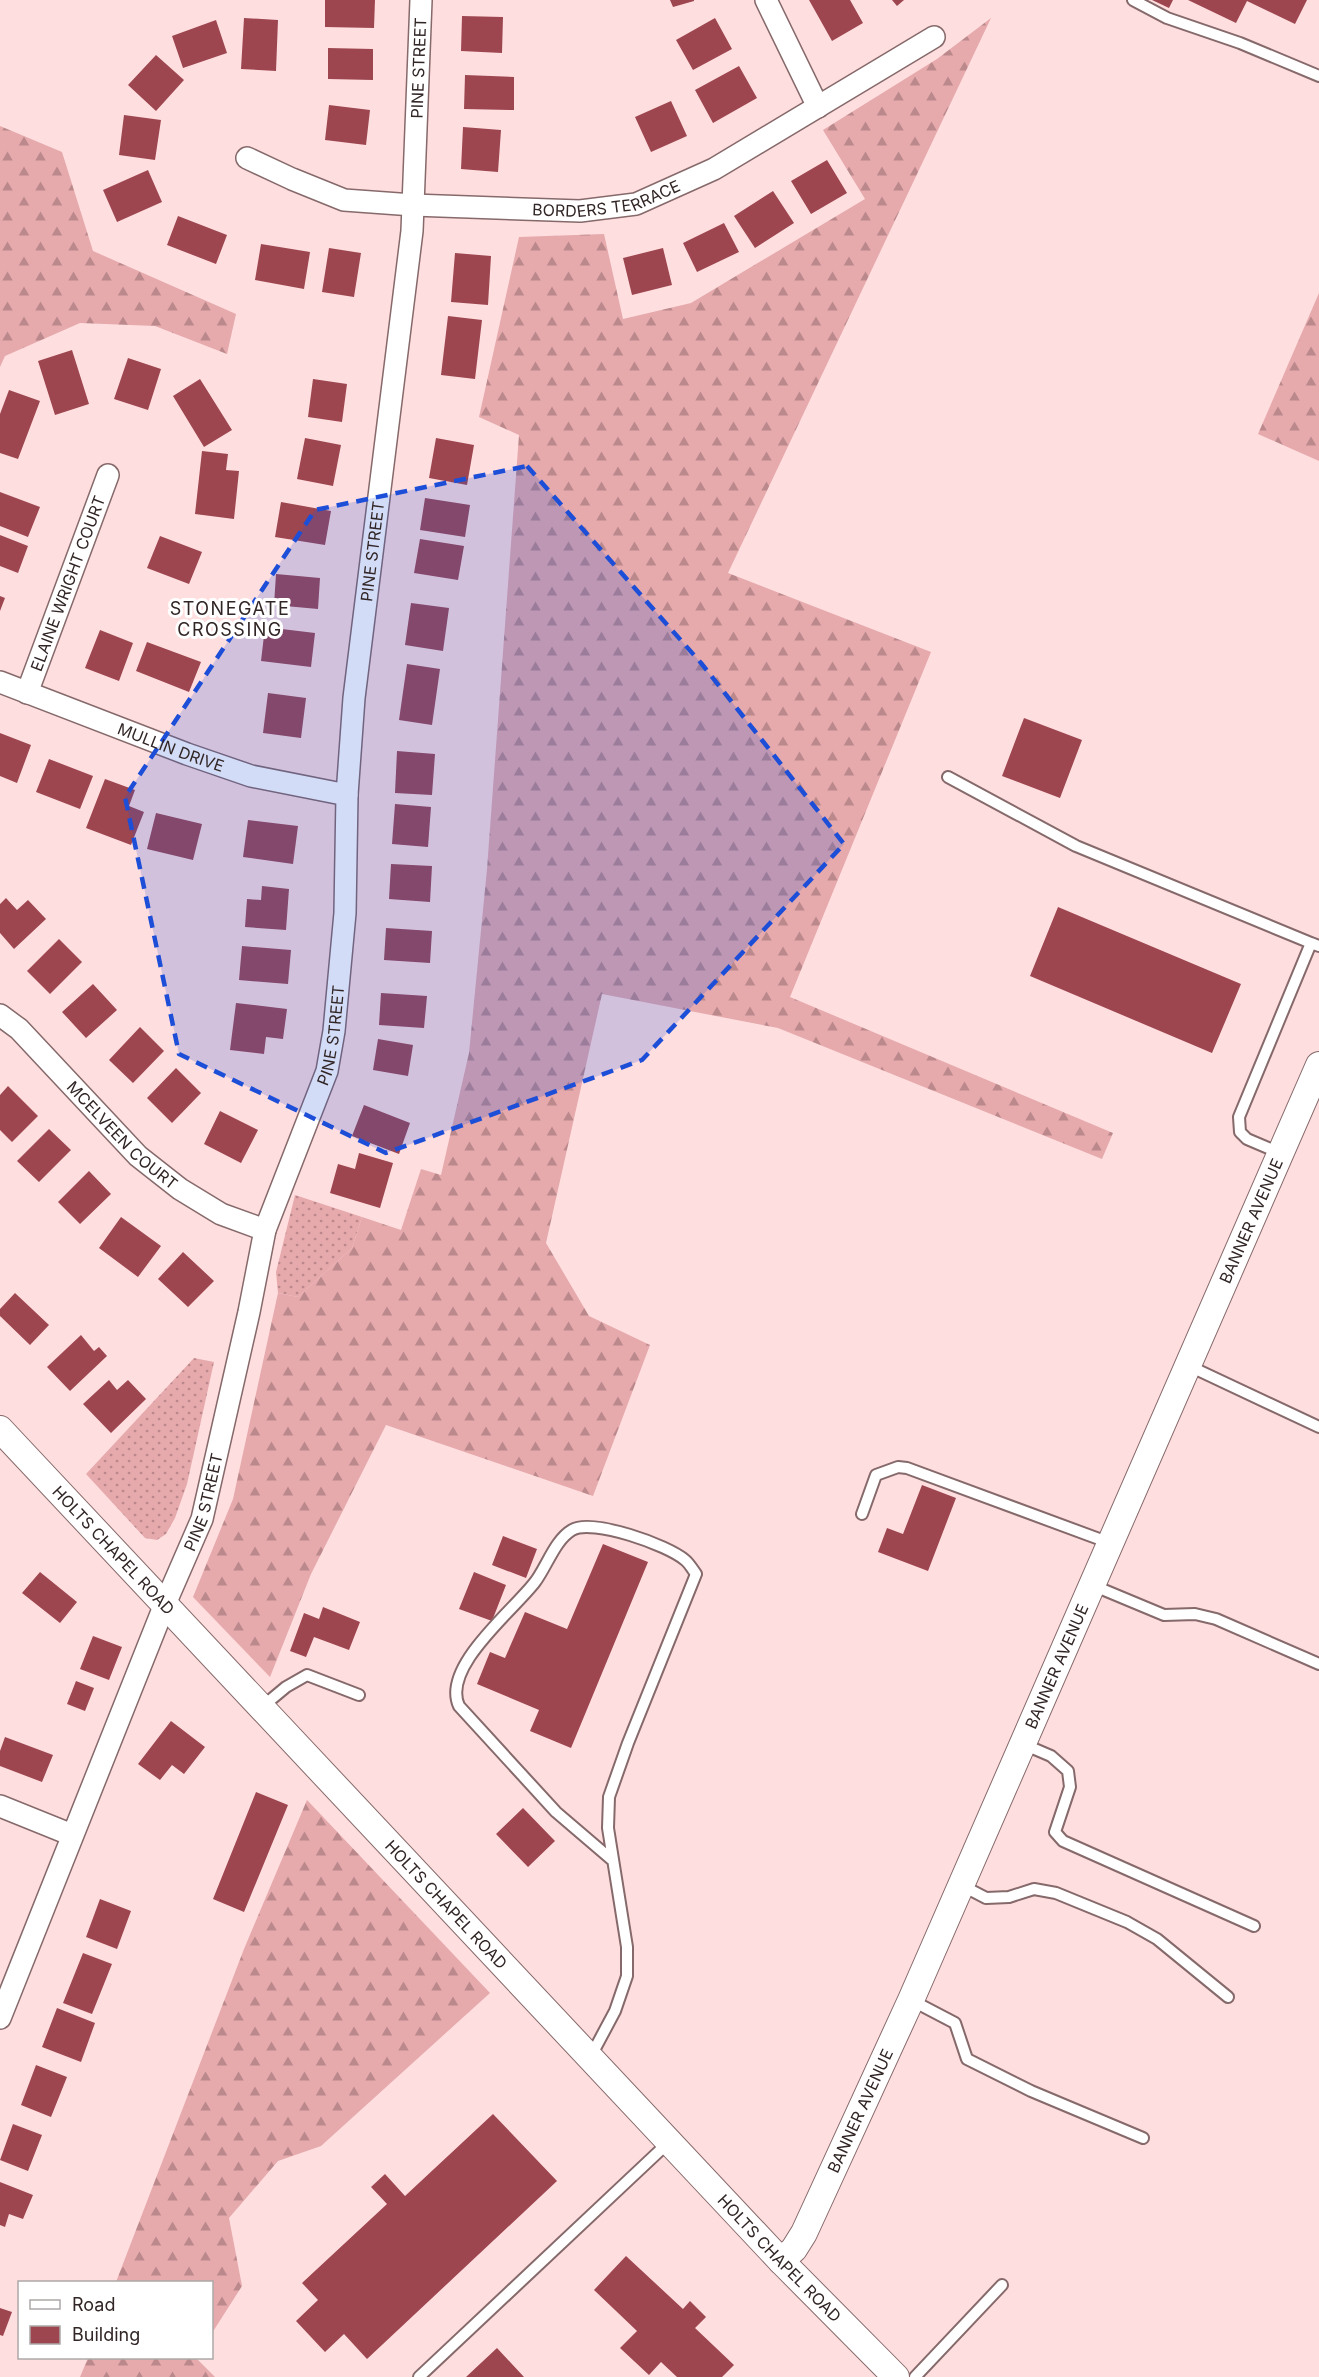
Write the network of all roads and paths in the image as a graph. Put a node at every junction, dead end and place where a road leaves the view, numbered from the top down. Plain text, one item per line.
1 (421, 0) edge
2 (766, 0) edge
3 (1133, 0) edge
4 (934, 37) dead end
5 (1319, 76) edge
6 (818, 107) junction
7 (247, 158) dead end
8 (413, 205) junction
9 (108, 475) dead end
10 (0, 682) edge
11 (27, 693) junction
12 (948, 777) dead end
13 (347, 795) junction
14 (1315, 945) edge
15 (0, 1016) edge
16 (1319, 1065) edge
17 (1280, 1153) junction
18 (265, 1230) junction
19 (1187, 1365) junction
20 (1319, 1427) edge
21 (0, 1429) edge
22 (862, 1514) dead end
23 (1110, 1544) junction
24 (1092, 1585) junction
25 (165, 1604) junction
26 (1319, 1664) edge
27 (359, 1695) dead end
28 (262, 1707) junction
29 (1023, 1743) junction
30 (0, 1806) edge
31 (72, 1835) junction
32 (611, 1859) junction
33 (961, 1885) junction
34 (1254, 1926) dead end
35 (1228, 1997) dead end
36 (911, 2000) junction
37 (0, 2018) edge
38 (591, 2057) junction
39 (1143, 2138) dead end
40 (670, 2141) junction
41 (781, 2261) junction
42 (1002, 2285) dead end
43 (419, 2377) edge
44 (896, 2377) edge
45 (915, 2377) edge

1 - 8 street, PINE STREET
2 - 6 street
3 - 5 lane
4 - 6 street, BORDERS TERRACE
6 - 8 street, BORDERS TERRACE
7 - 8 street, BORDERS TERRACE
8 - 13 street, PINE STREET
9 - 11 street, ELAINE WRIGHT COURT
10 - 11 street, MULLIN DRIVE
11 - 13 street, MULLIN DRIVE
12 - 14 lane
13 - 18 street, PINE STREET
14 - 17 lane
15 - 18 street, MCELVEEN COURT
16 - 17 street, BANNER AVENUE
17 - 19 street, BANNER AVENUE
18 - 25 street, PINE STREET
19 - 20 lane
19 - 23 street, BANNER AVENUE
21 - 25 street, HOLTS CHAPEL ROAD
22 - 23 lane
23 - 24 street, BANNER AVENUE
24 - 26 lane
24 - 29 street, BANNER AVENUE
25 - 28 street, HOLTS CHAPEL ROAD
25 - 31 street, PINE STREET
27 - 28 lane
28 - 38 street, HOLTS CHAPEL ROAD
29 - 33 street, BANNER AVENUE
29 - 34 lane
30 - 31 street
31 - 37 street, PINE STREET
32 - 32 lane
32 - 38 lane
33 - 35 lane
33 - 36 street, BANNER AVENUE
36 - 39 lane
36 - 41 street, BANNER AVENUE
38 - 40 street, HOLTS CHAPEL ROAD
40 - 41 street, HOLTS CHAPEL ROAD
40 - 43 lane
41 - 44 street, HOLTS CHAPEL ROAD
42 - 45 lane

